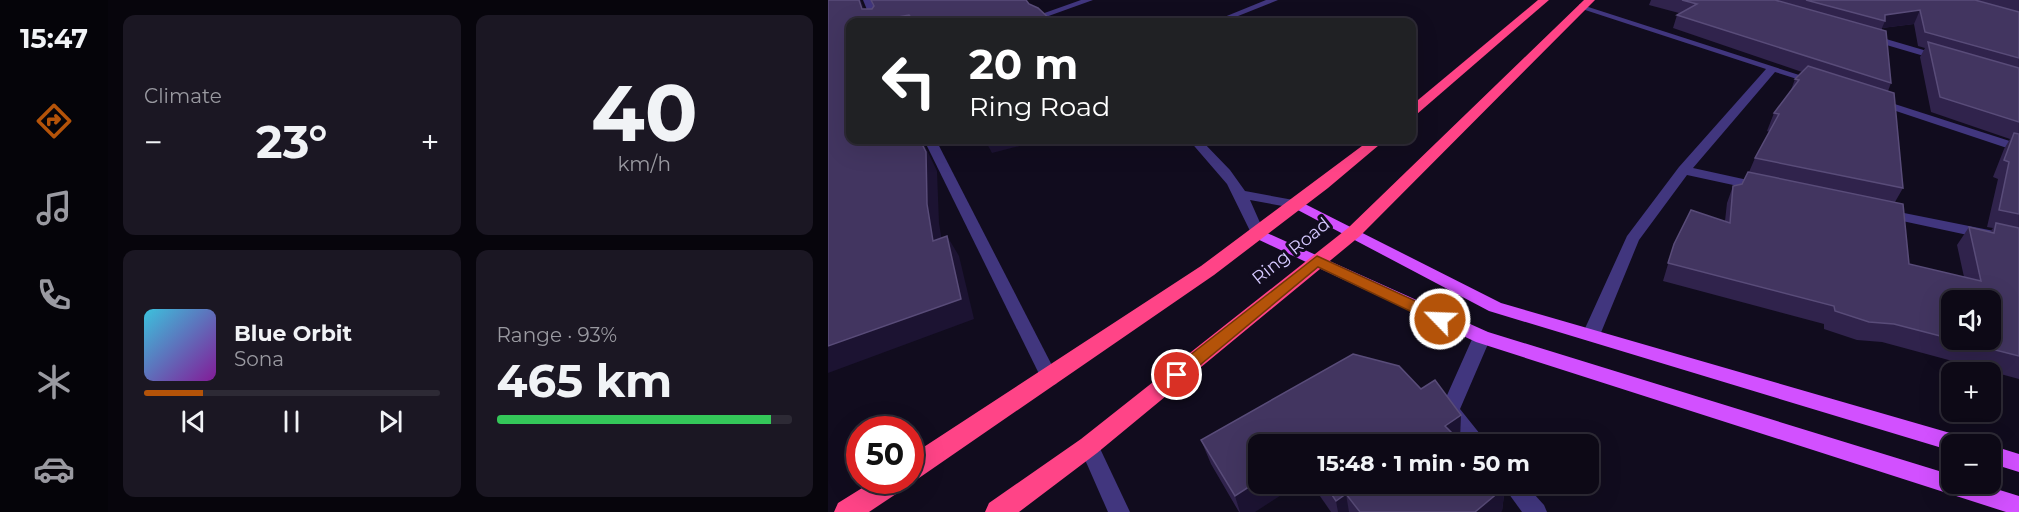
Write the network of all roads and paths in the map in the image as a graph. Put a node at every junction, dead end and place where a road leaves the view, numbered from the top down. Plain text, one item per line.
1 (867, 0) edge
2 (1089, 0) edge
3 (1274, 0) edge
4 (1544, 0) edge
5 (1586, 3) edge
6 (1033, 8) edge
7 (1040, 16) junction
8 (874, 18) edge
9 (1044, 18) edge
10 (1227, 18) edge
11 (1861, 35) edge
12 (1951, 61) edge
13 (1773, 68) junction
14 (1828, 86) edge
15 (1862, 97) edge
16 (1416, 108) edge
17 (932, 144) edge
18 (1199, 144) edge
19 (1373, 144) edge
20 (2019, 148) edge
21 (1684, 170) junction
22 (1776, 190) edge
23 (1244, 195) junction
24 (1299, 205) junction
25 (1869, 210) edge
26 (1354, 232) junction
27 (1258, 234) junction
28 (2019, 242) edge
29 (1317, 261) junction
30 (1591, 335) junction
31 (1482, 337) junction
32 (1050, 379) junction
33 (1470, 434) edge
34 (1941, 439) edge
35 (1089, 446) junction
36 (2001, 457) edge
37 (924, 461) edge
38 (2019, 463) edge
39 (875, 494) edge
40 (1520, 494) edge
41 (2019, 506) edge
42 (847, 512) edge
43 (998, 512) edge
44 (1119, 512) edge
45 (1536, 512) edge

1 - 8 street
2 - 7 street
3 - 10 street
4 - 16 highway
5 - 13 street
5 - 26 highway, Ring Road
6 - 7 street
7 - 9 street
11 - 12 street
13 - 14 street
13 - 21 street
15 - 20 street
17 - 32 street
18 - 23 street
19 - 24 highway, Ring Road
21 - 22 street
21 - 30 street
23 - 24 street
23 - 27 street
24 - 26 main road
24 - 27 highway, Ring Road
25 - 28 street
26 - 29 highway, Ring Road
26 - 30 main road
27 - 29 main road
27 - 32 highway, Ring Road
29 - 31 main road
29 - 35 highway, Ring Road
30 - 34 main road
31 - 33 street
31 - 41 main road
32 - 37 highway, Ring Road
35 - 43 highway, Ring Road
35 - 44 street
36 - 38 main road
39 - 42 highway
40 - 45 street

